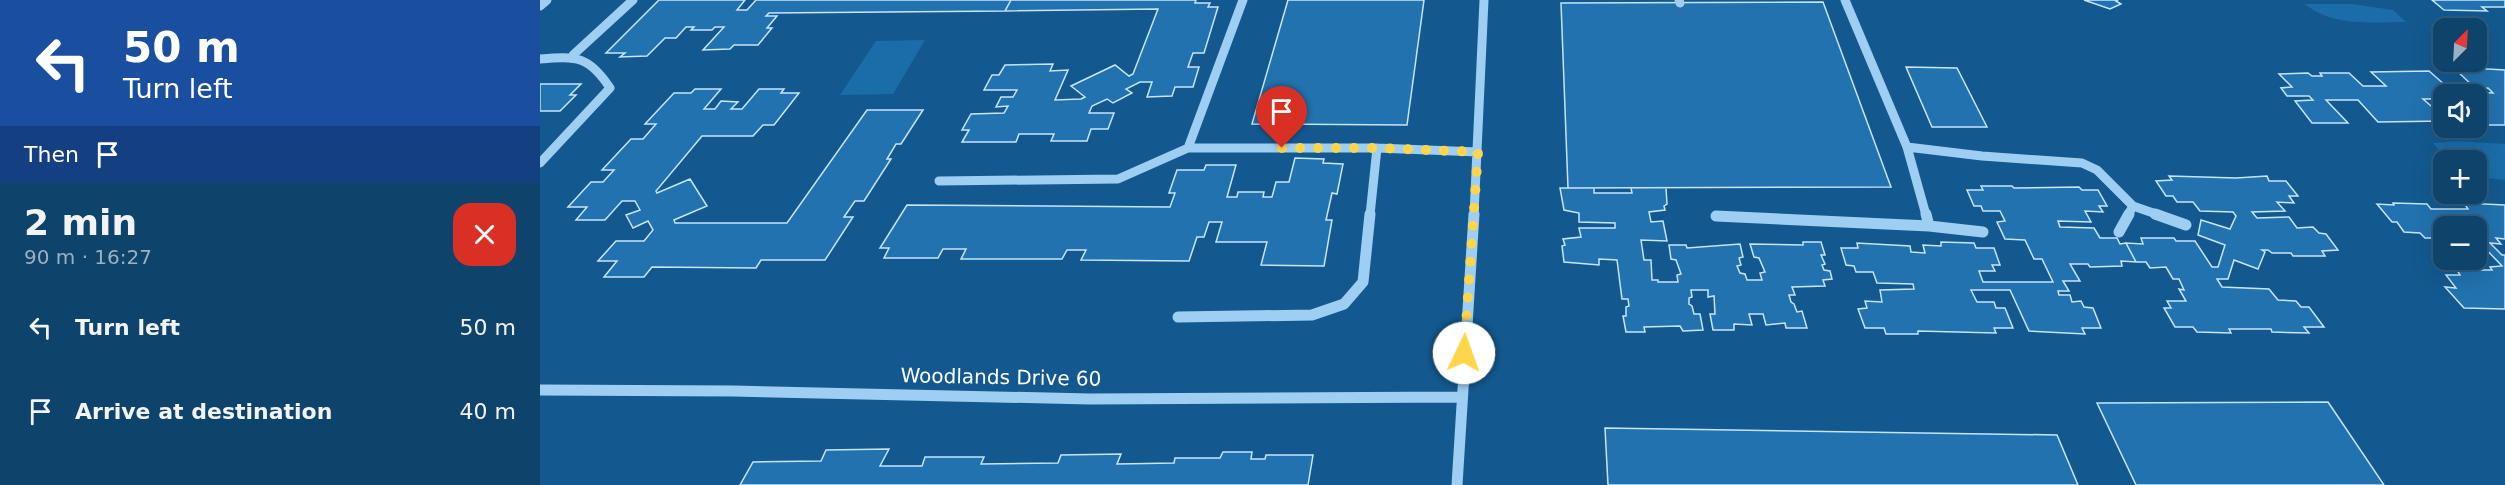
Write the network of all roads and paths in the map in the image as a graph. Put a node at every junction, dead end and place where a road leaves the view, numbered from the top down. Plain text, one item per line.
1 (547, 0) edge
2 (633, 0) edge
3 (1243, 0) edge
4 (1484, 0) edge
5 (1845, 0) edge
6 (540, 6) edge
7 (573, 56) junction
8 (540, 59) edge
9 (1906, 147) junction
10 (1188, 148) junction
11 (1377, 148) junction
12 (1478, 152) junction
13 (540, 163) edge
14 (939, 181) dead end
15 (2133, 206) junction
16 (1716, 216) dead end
17 (2186, 225) dead end
18 (1929, 226) junction
19 (1983, 232) dead end
20 (2119, 232) dead end
21 (1178, 317) dead end
22 (540, 390) edge
23 (1461, 397) junction
24 (1457, 485) edge

1 - 6 street
2 - 7 street
3 - 10 street
4 - 12 street
5 - 9 street
7 - 8 street
7 - 13 street
9 - 15 street
9 - 18 street
10 - 11 street
10 - 14 street
11 - 12 street
11 - 21 street
12 - 23 street
15 - 17 street
15 - 20 street
16 - 18 street
18 - 19 street
22 - 23 street, Woodlands Drive 60
23 - 24 street

